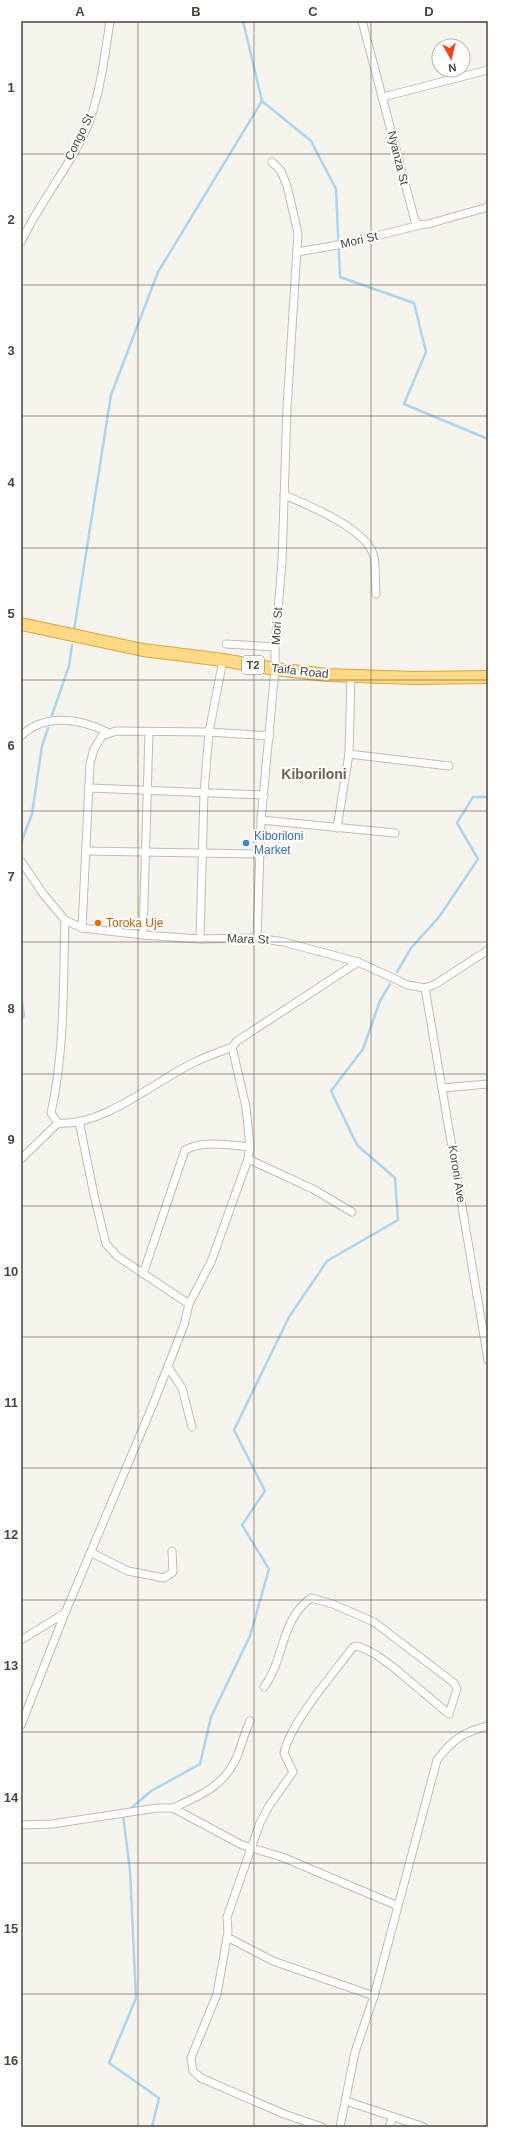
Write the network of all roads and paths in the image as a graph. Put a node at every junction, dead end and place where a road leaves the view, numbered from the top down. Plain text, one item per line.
1 (110, 21) edge
2 (362, 21) edge
3 (488, 70) edge
4 (383, 98) junction
5 (272, 162) dead end
6 (488, 207) edge
7 (420, 225) junction
8 (21, 242) edge
9 (297, 252) junction
10 (284, 495) junction
11 (376, 594) dead end
12 (21, 624) edge
13 (226, 644) dead end
14 (275, 647) junction
15 (223, 660) junction
16 (275, 669) junction
17 (351, 675) junction
18 (488, 677) edge
19 (149, 732) junction
20 (209, 732) junction
21 (110, 733) junction
22 (21, 736) edge
23 (270, 736) junction
24 (350, 754) junction
25 (449, 766) dead end
26 (89, 788) junction
27 (147, 790) junction
28 (204, 793) junction
29 (264, 795) junction
30 (261, 820) junction
31 (337, 828) junction
32 (395, 833) dead end
33 (86, 851) junction
34 (145, 852) junction
35 (202, 854) junction
36 (260, 854) junction
37 (21, 861) edge
38 (65, 920) junction
39 (82, 928) junction
40 (143, 935) junction
41 (257, 938) junction
42 (200, 939) junction
43 (488, 950) edge
44 (358, 962) junction
45 (425, 988) junction
46 (232, 1047) junction
47 (488, 1084) edge
48 (442, 1088) junction
49 (79, 1121) junction
50 (58, 1123) junction
51 (250, 1147) junction
52 (21, 1159) edge
53 (248, 1159) junction
54 (352, 1212) dead end
55 (143, 1274) junction
56 (189, 1304) junction
57 (484, 1318) edge
58 (488, 1360) edge
59 (168, 1366) junction
60 (192, 1427) dead end
61 (172, 1551) dead end
62 (92, 1553) junction
63 (65, 1613) junction
64 (21, 1640) edge
65 (264, 1688) dead end
66 (250, 1721) dead end
67 (21, 1725) edge
68 (488, 1726) edge
69 (173, 1808) junction
70 (21, 1825) edge
71 (252, 1849) junction
72 (398, 1906) junction
73 (227, 1937) junction
74 (374, 1996) junction
75 (346, 2101) junction
76 (393, 2117) junction
77 (322, 2127) edge
78 (340, 2127) edge
79 (389, 2127) edge
80 (424, 2127) edge

1 - 8 street, Congo St
2 - 4 street, Nyanza St
3 - 4 street
4 - 7 street, Nyanza St
5 - 9 street, Mori St
6 - 7 street
7 - 9 street, Mori St
9 - 10 street, Mori St
10 - 11 street
10 - 14 street, Mori St
12 - 15 highway, Taifa Road / T2
13 - 14 street
14 - 16 street, Mori St
15 - 16 highway, Taifa Road / T2
15 - 20 street
16 - 17 highway, Taifa Road / T2
16 - 23 street, Mori St
17 - 18 highway, Taifa Road / T2
17 - 24 street
19 - 20 street
19 - 21 street
19 - 27 street
20 - 23 street
20 - 28 street
21 - 22 street
21 - 26 street
23 - 29 street, Mori St
24 - 25 street
24 - 31 street
26 - 27 street
26 - 33 street
27 - 28 street
27 - 34 street
28 - 29 street
28 - 35 street
29 - 30 street, Mori St
30 - 31 street
30 - 36 street, Mori St
31 - 32 street
33 - 34 street
33 - 39 street
34 - 35 street
34 - 40 street
35 - 36 street
35 - 42 street
36 - 41 street, Mori St
37 - 38 street, Mara St
38 - 39 street, Mara St
38 - 50 street
39 - 40 street, Mara St
40 - 42 street, Mara St
41 - 42 street, Mara St
41 - 44 street, Mara St
43 - 45 street
44 - 45 street, Mara St
44 - 46 street
45 - 48 street, Koroni Ave
46 - 49 street
46 - 51 street
47 - 48 street
48 - 57 street, Koroni Ave
49 - 50 street
49 - 55 street
50 - 52 street
51 - 53 street
51 - 55 street
53 - 54 street
53 - 56 street
55 - 56 street
56 - 59 street
57 - 58 street, Koroni Ave
59 - 60 street
59 - 62 street
61 - 62 street
62 - 63 street
63 - 64 street
63 - 67 street
65 - 71 street
66 - 69 street
68 - 72 street
69 - 70 street
69 - 71 street
71 - 72 street
71 - 73 street
72 - 74 street
73 - 74 street
73 - 77 street
74 - 75 street
75 - 76 street
75 - 78 street
76 - 79 street
76 - 80 street

